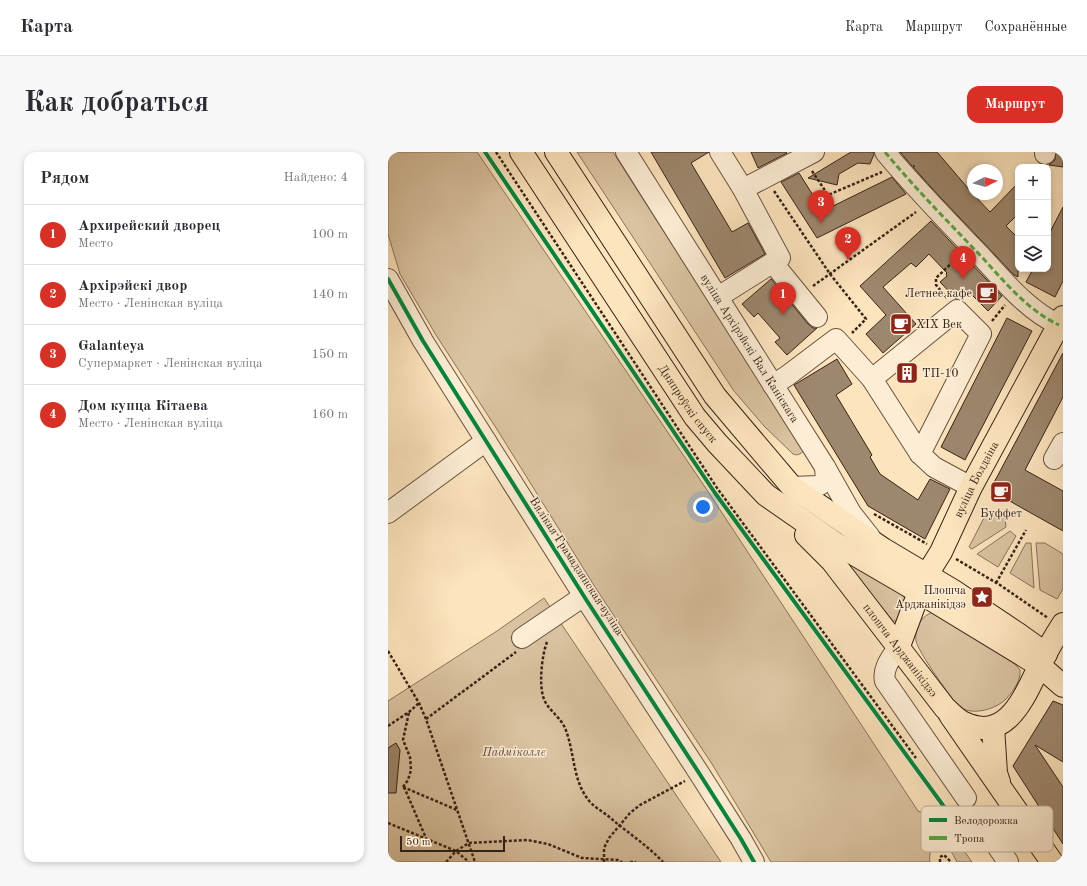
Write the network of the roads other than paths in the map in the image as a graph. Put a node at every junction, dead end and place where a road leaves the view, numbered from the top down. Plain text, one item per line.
1 (521, 152) edge
2 (556, 152) edge
3 (626, 152) edge
4 (720, 152) edge
5 (808, 155) edge
6 (891, 159) edge
7 (743, 190) junction
8 (773, 263) junction
9 (388, 279) edge
10 (718, 297) junction
11 (817, 317) dead end
12 (1061, 321) edge
13 (872, 380) junction
14 (773, 384) junction
15 (486, 441) junction
16 (920, 454) junction
17 (825, 467) junction
18 (792, 487) junction
19 (971, 487) junction
20 (766, 495) junction
21 (388, 513) edge
22 (876, 543) junction
23 (922, 584) junction
24 (584, 596) junction
25 (1056, 622) edge
26 (520, 644) road end
27 (899, 646) junction
28 (1042, 660) junction
29 (1063, 668) edge
30 (1063, 686) edge
31 (945, 708) junction
32 (993, 727) junction
33 (1002, 790) junction
34 (966, 798) dead end
35 (1013, 806) edge
36 (1001, 852) edge
37 (1045, 852) edge
38 (1063, 860) edge
39 (754, 862) edge
40 (1008, 862) edge
41 (1052, 862) edge
42 (1061, 862) edge

1 - 20 main road, Дняпроўскі спуск
2 - 18 main road
3 - 10 street, вуліца Архірэйскі Вал Каніскага
4 - 7 street
5 - 7 street
6 - 12 street
7 - 8 street
8 - 10 street
8 - 11 street
9 - 15 street, Вялікая Грамадзянская вуліца
10 - 14 street, вуліца Архірэйскі Вал Каніскага
12 - 19 main road, вуліца Болдзіна
13 - 14 street
13 - 16 street
13 - 16 street
14 - 17 street, вуліца Архірэйскі Вал Каніскага
15 - 21 street
15 - 24 street, Вялікая Грамадзянская вуліца
16 - 19 street
17 - 18 street
17 - 22 street, вуліца Архірэйскі Вал Каніскага
18 - 22 main road
19 - 23 main road, вуліца Болдзіна
20 - 23 main road, Дняпроўскі спуск
20 - 27 main road, плошча Арджанікідзэ
22 - 23 main road
23 - 27 main road, вуліца Болдзіна
23 - 28 main road
24 - 26 street
24 - 39 street, Вялікая Грамадзянская вуліца
25 - 28 main road
27 - 31 main road, плошча Арджанікідзэ
27 - 34 street
28 - 29 main road
28 - 30 main road
28 - 32 main road
31 - 32 main road, плошча Арджанікідзэ
31 - 33 main road
32 - 33 main road
33 - 35 main road
36 - 40 street
37 - 41 main road
38 - 42 street

